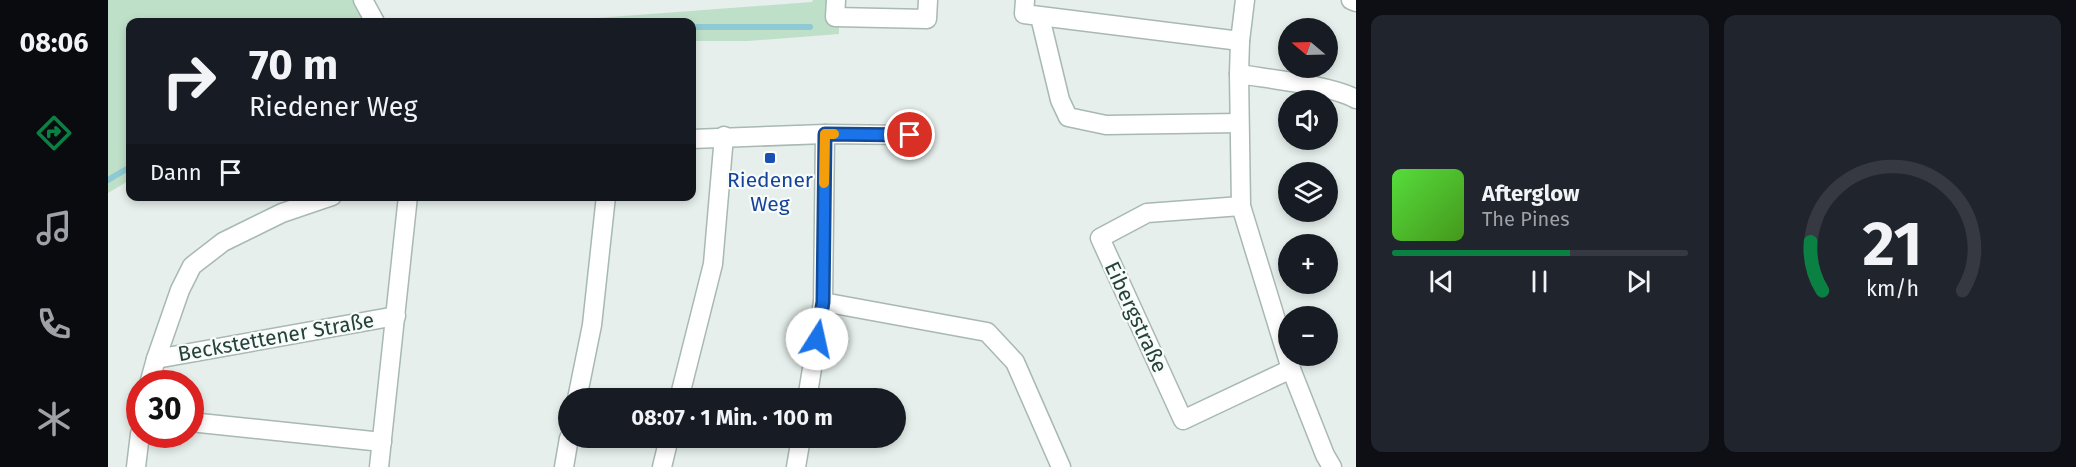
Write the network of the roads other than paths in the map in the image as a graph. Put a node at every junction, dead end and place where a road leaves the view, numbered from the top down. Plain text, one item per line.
1 (363, 0) edge
2 (836, 0) edge
3 (928, 0) edge
4 (1025, 0) edge
5 (1245, 0) edge
6 (1351, 0) edge
7 (1356, 2) edge
8 (1040, 16) junction
9 (373, 18) edge
10 (1240, 41) junction
11 (1239, 74) junction
12 (1356, 99) edge
13 (1239, 123) junction
14 (825, 134) junction
15 (910, 135) dead end
16 (724, 136) junction
17 (696, 139) edge
18 (318, 201) edge
19 (408, 201) edge
20 (605, 201) edge
21 (1241, 206) junction
22 (823, 302) junction
23 (396, 316) junction
24 (156, 358) junction
25 (1291, 369) junction
26 (153, 370) edge
27 (579, 388) edge
28 (682, 388) edge
29 (809, 388) edge
30 (204, 424) edge
31 (382, 442) junction
32 (138, 448) edge
33 (567, 448) edge
34 (667, 448) edge
35 (799, 448) edge
36 (136, 467) edge
37 (379, 467) edge
38 (564, 467) edge
39 (662, 467) edge
40 (796, 467) edge
41 (1061, 467) edge
42 (1332, 467) edge

1 - 9 street
2 - 3 street
4 - 8 street
5 - 10 street
6 - 7 street
8 - 10 street
8 - 13 street
10 - 11 street
11 - 12 street
11 - 13 street
13 - 21 street
14 - 15 street
14 - 16 street
14 - 22 street
16 - 17 street
16 - 28 street
18 - 24 street
19 - 23 street, Beckstettener Straße
20 - 27 street
21 - 25 street
21 - 25 street, Eibergstraße
22 - 29 street
22 - 41 street
23 - 24 street, Beckstettener Straße
23 - 31 street, Beckstettener Straße
24 - 26 street
25 - 42 street
30 - 31 street
31 - 37 street, Beckstettener Straße
32 - 36 street
33 - 38 street
34 - 39 street
35 - 40 street

